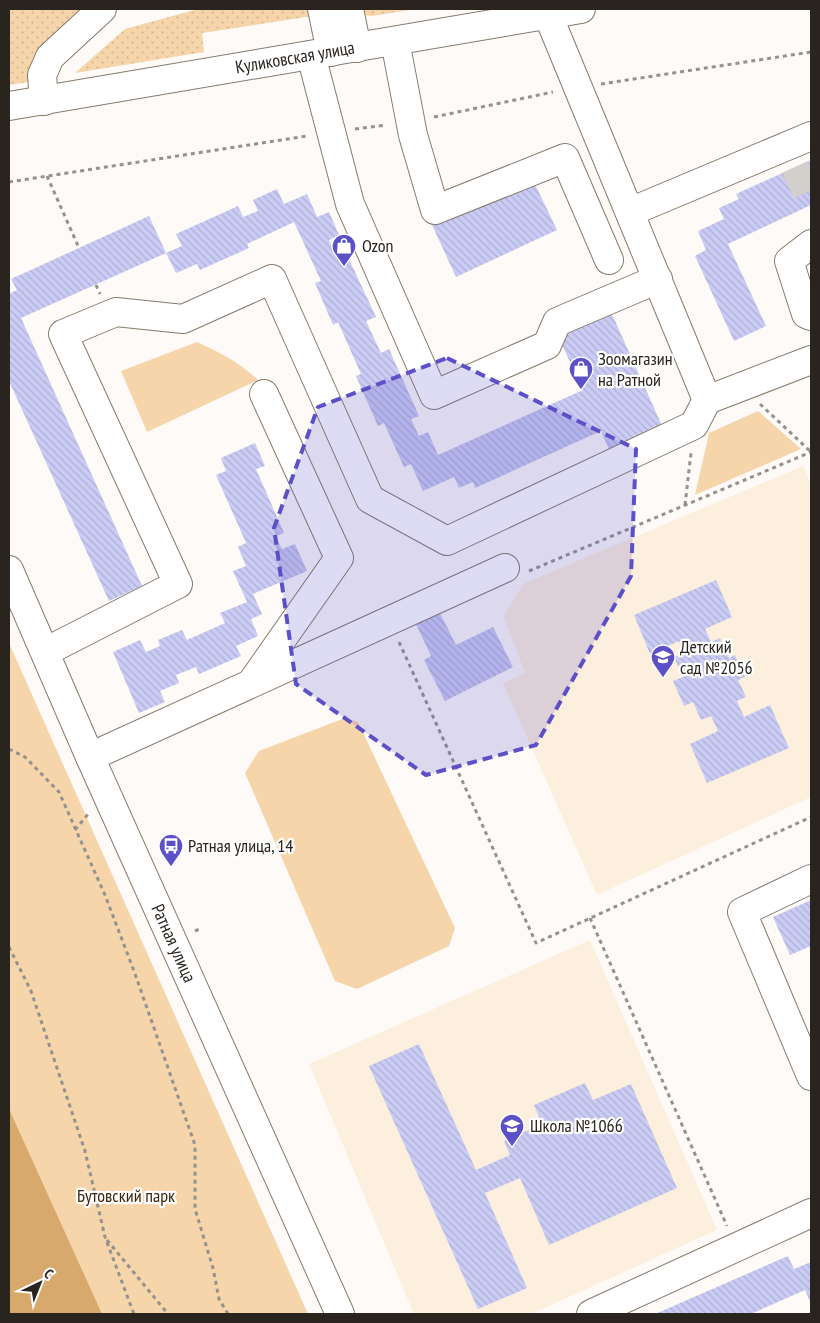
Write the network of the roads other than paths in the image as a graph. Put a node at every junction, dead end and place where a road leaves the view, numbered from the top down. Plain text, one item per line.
1 (102, 9) edge
2 (322, 9) edge
3 (349, 9) edge
4 (582, 9) edge
5 (548, 15) junction
6 (395, 41) junction
7 (333, 51) junction
8 (44, 101) junction
9 (9, 106) edge
10 (811, 136) edge
11 (618, 184) junction
12 (582, 199) junction
13 (630, 212) junction
14 (811, 244) edge
15 (609, 260) dead end
16 (658, 279) junction
17 (811, 316) edge
18 (811, 360) edge
19 (264, 394) dead end
20 (708, 400) junction
21 (505, 568) road end
22 (9, 570) edge
23 (45, 652) junction
24 (252, 683) junction
25 (90, 757) junction
26 (811, 880) edge
27 (811, 1076) edge
28 (811, 1213) edge
29 (340, 1314) edge
30 (591, 1314) edge

1 - 8 street
2 - 7 street
3 - 7 street
4 - 5 street, Куликовская улица
5 - 6 street, Куликовская улица
5 - 11 street
6 - 7 street, Куликовская улица
6 - 12 street
7 - 8 street, Куликовская улица
7 - 16 street
8 - 9 street, Куликовская улица
10 - 13 street
11 - 12 street
11 - 13 street
12 - 15 street
13 - 16 street
14 - 17 street
16 - 20 street
18 - 20 street
19 - 24 street
20 - 23 street
21 - 24 street
22 - 23 street, Ратная улица
23 - 25 street, Ратная улица
24 - 25 street
25 - 29 street, Ратная улица
26 - 27 street
28 - 30 street

